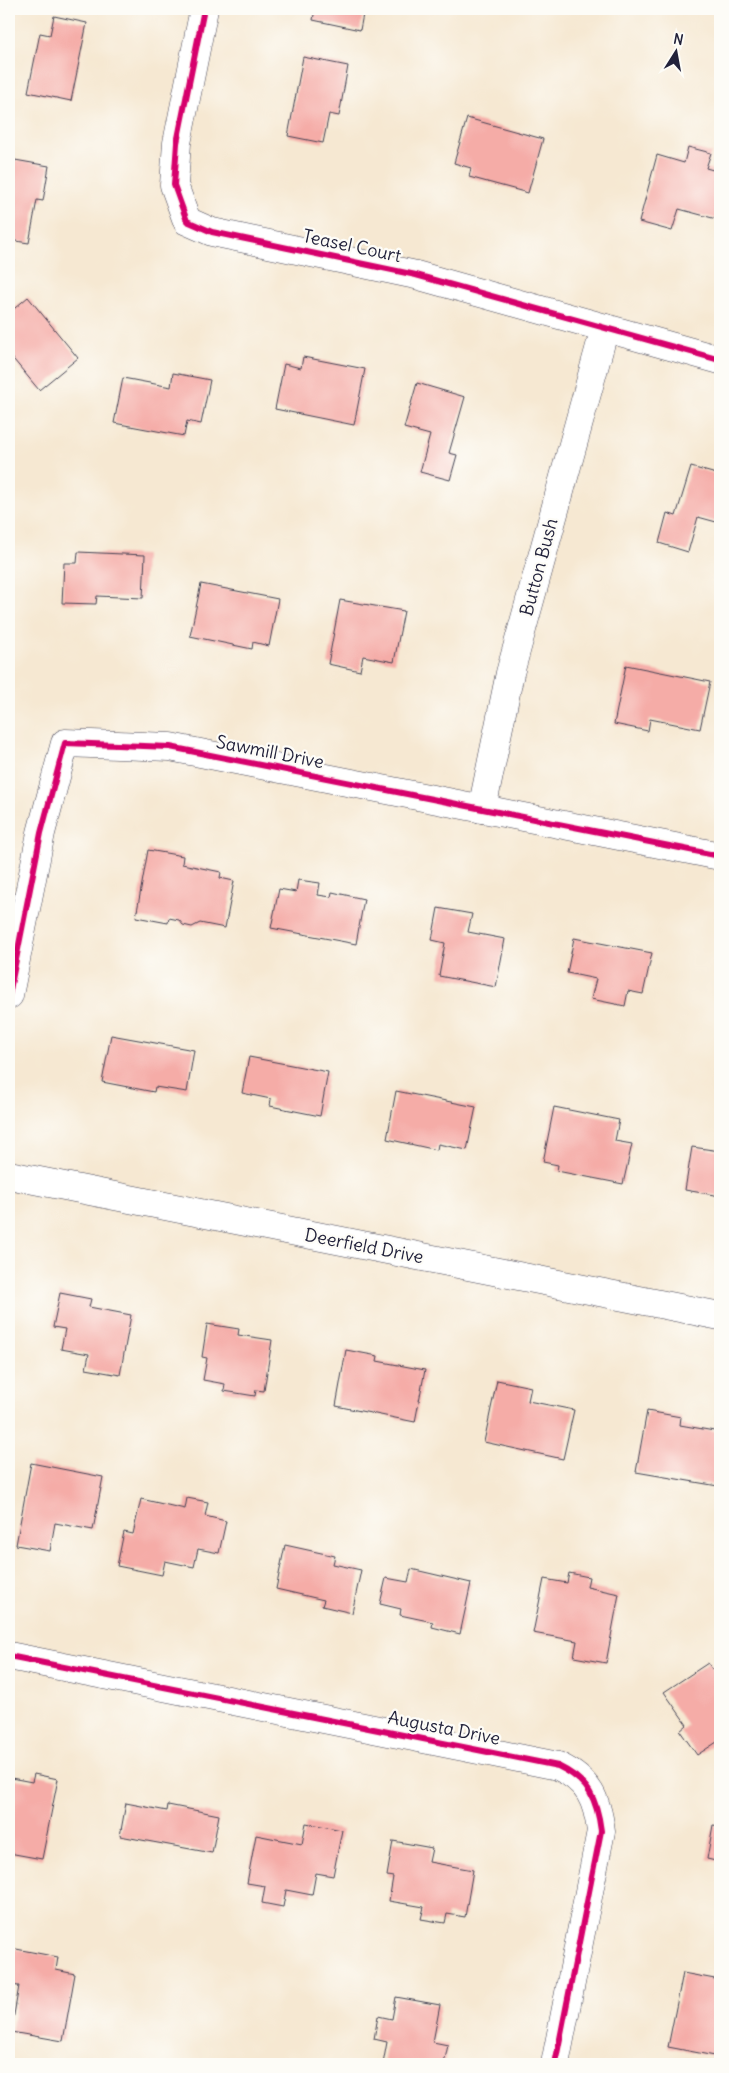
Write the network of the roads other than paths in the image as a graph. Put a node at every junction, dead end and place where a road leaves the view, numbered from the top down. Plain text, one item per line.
1 (204, 9) edge
2 (605, 328) junction
3 (720, 360) edge
4 (482, 809) junction
5 (720, 856) edge
6 (9, 995) edge
7 (9, 1175) edge
8 (720, 1316) edge
9 (9, 1656) edge
10 (555, 2064) edge

1 - 2 street, Teasel Court
2 - 3 street, Teasel Court
2 - 4 street, Button Bush
4 - 5 street, Sawmill Drive
4 - 6 street, Sawmill Drive
7 - 8 street, Deerfield Drive
9 - 10 street, Augusta Drive

